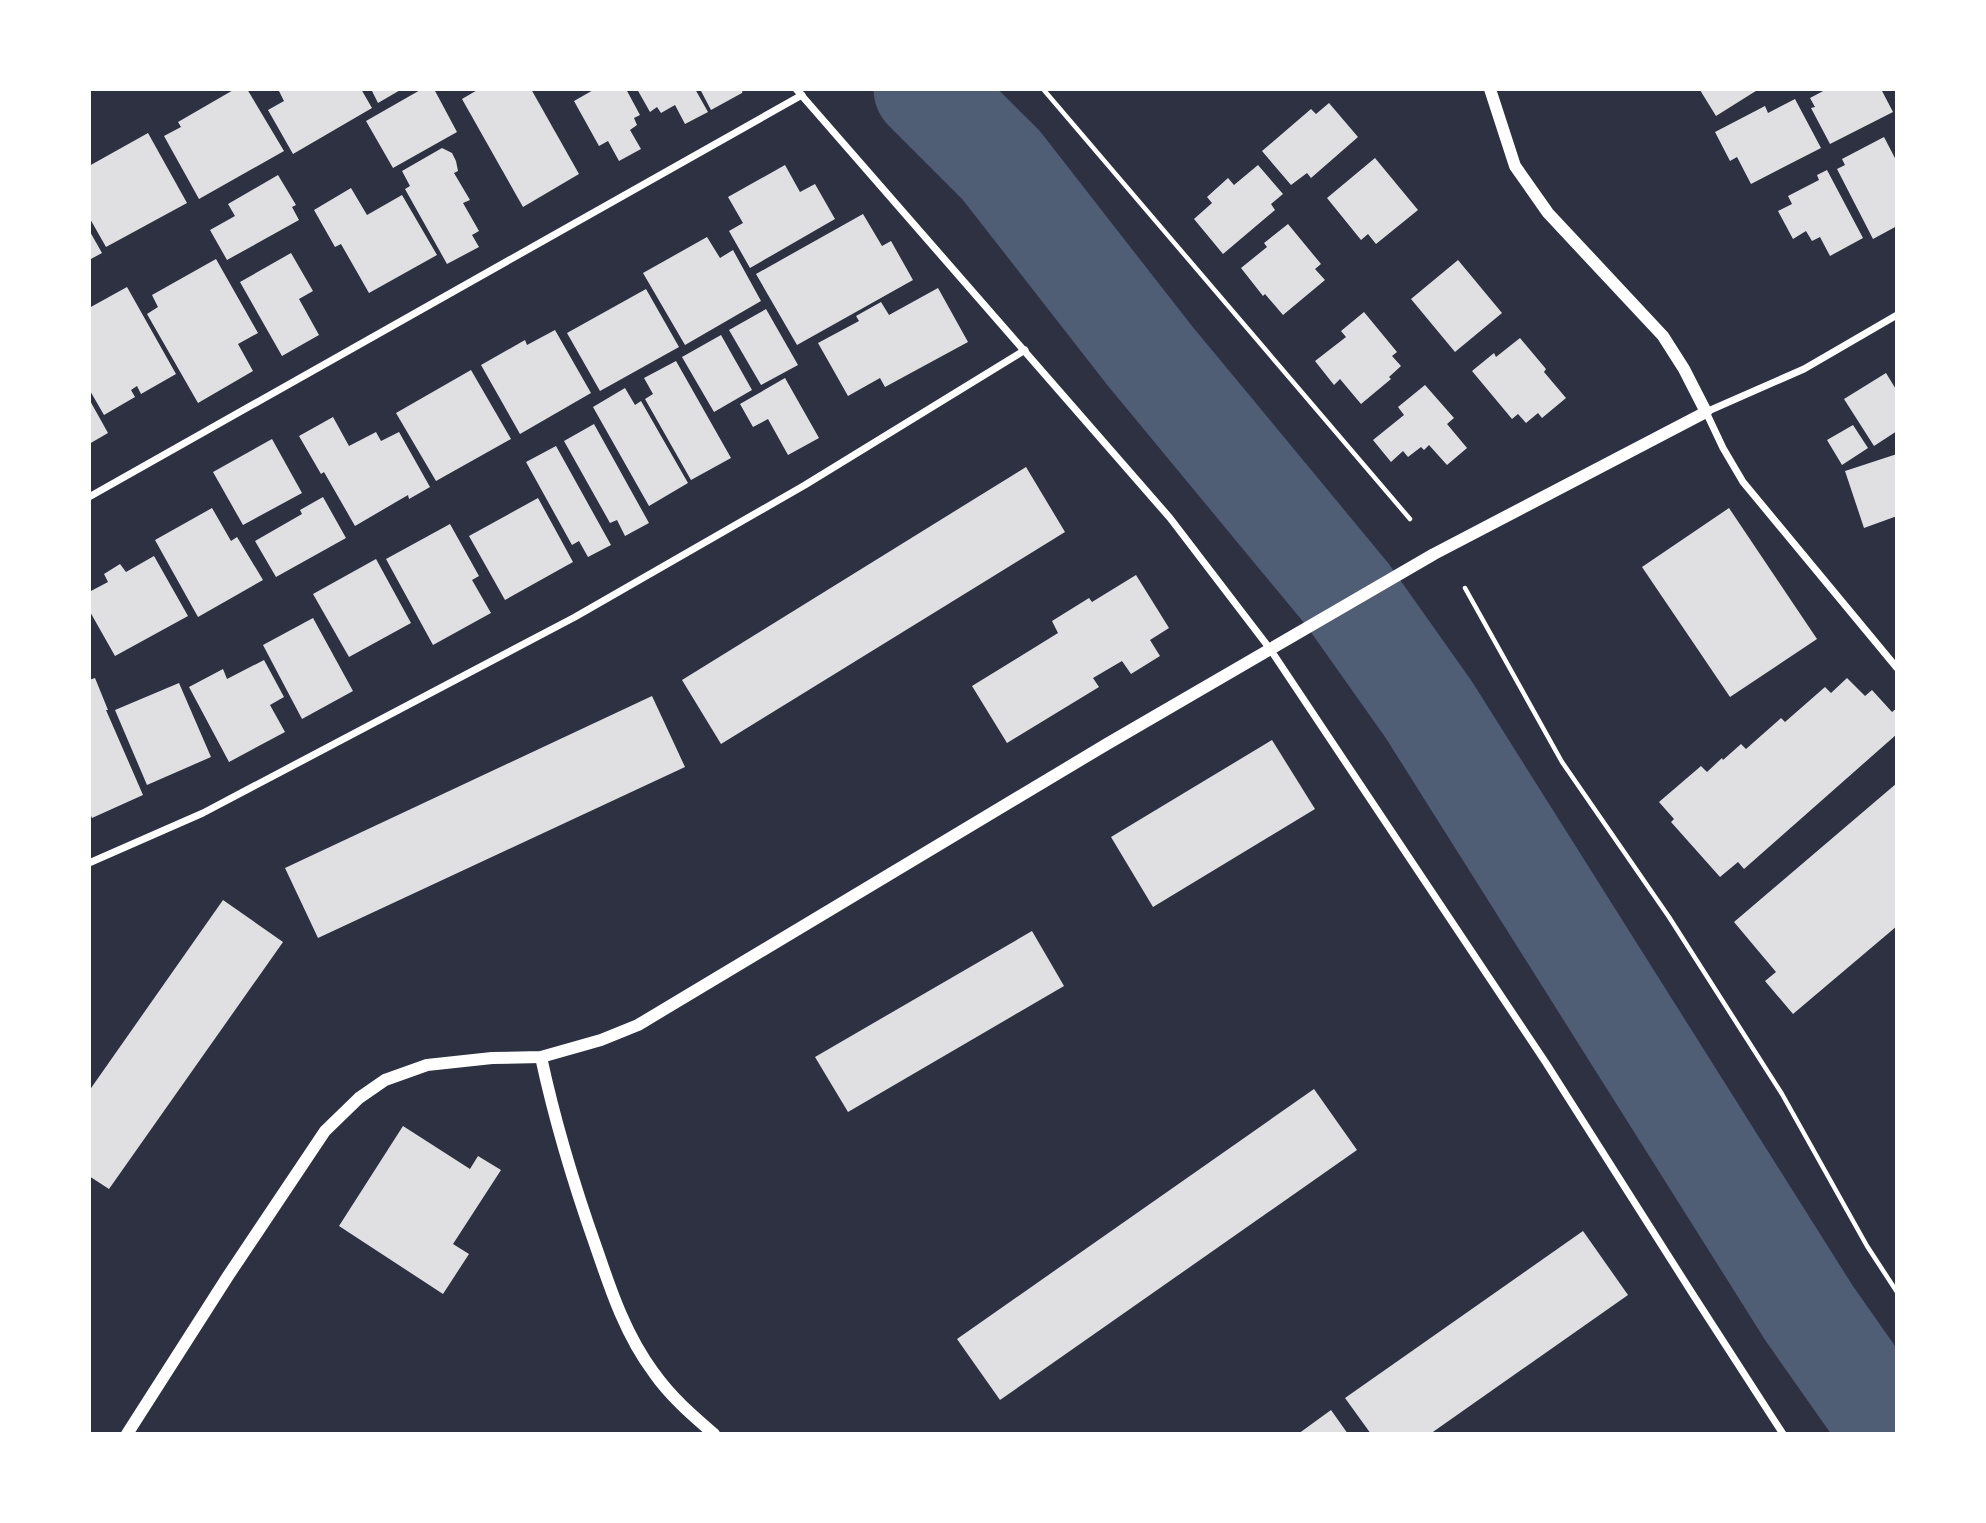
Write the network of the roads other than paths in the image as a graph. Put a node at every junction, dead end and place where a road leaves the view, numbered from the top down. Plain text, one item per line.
1 (1490, 89) edge
2 (799, 92) edge
3 (1897, 315) edge
4 (1025, 350) junction
5 (1706, 412) junction
6 (89, 497) edge
7 (1270, 649) junction
8 (1897, 668) edge
9 (89, 863) edge
10 (541, 1057) junction
11 (127, 1434) edge
12 (714, 1434) edge
13 (1783, 1434) edge

1 - 5 street
2 - 4 street
2 - 6 street
3 - 5 street
4 - 7 street
4 - 9 street
5 - 7 street
5 - 8 street
7 - 10 street
7 - 13 street
10 - 11 street
10 - 12 street

